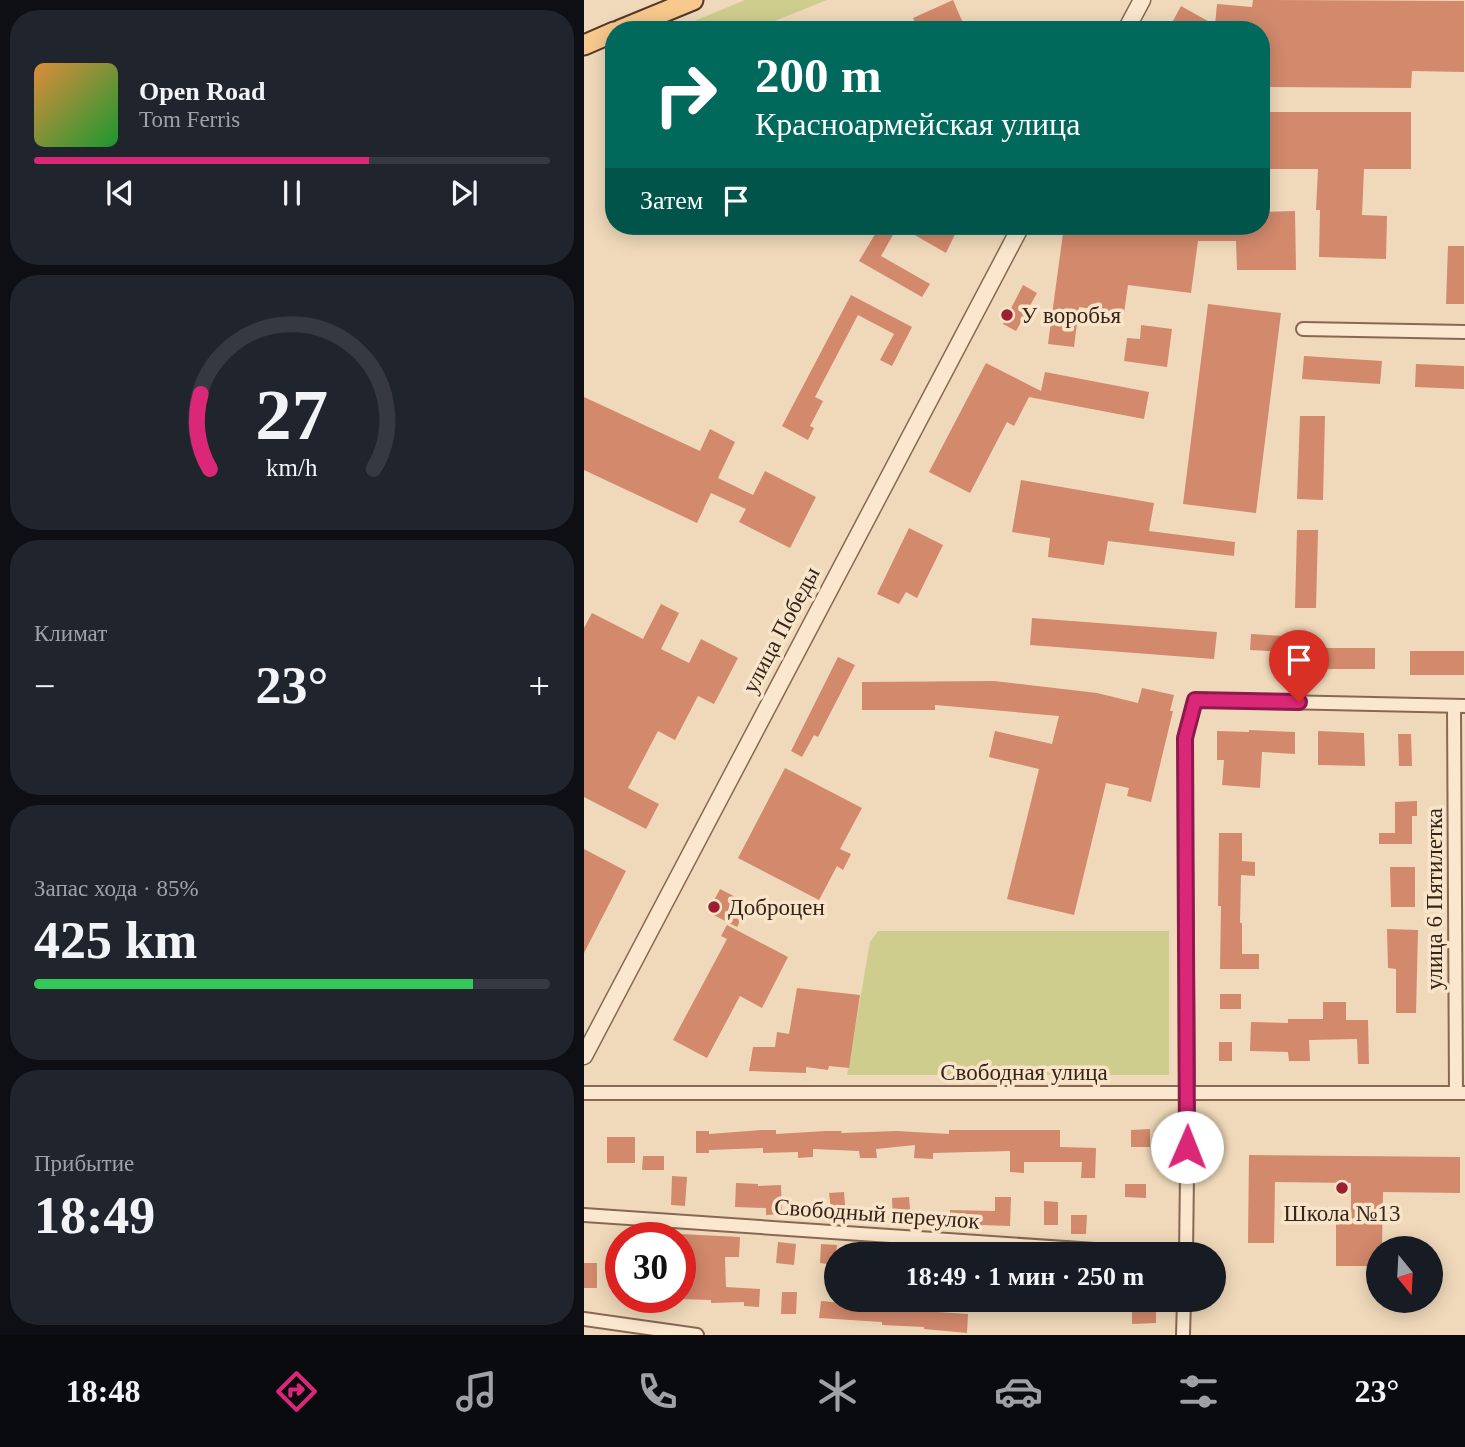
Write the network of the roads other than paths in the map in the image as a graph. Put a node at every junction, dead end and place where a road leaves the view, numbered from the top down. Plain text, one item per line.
1 (693, 0) edge
2 (1142, 0) edge
3 (642, 21) edge
4 (1131, 21) edge
5 (605, 36) edge
6 (584, 45) edge
7 (1016, 235) edge
8 (1303, 329) dead end
9 (1464, 332) edge
10 (1459, 706) edge
11 (584, 1056) edge
12 (584, 1093) edge
13 (1188, 1093) junction
14 (1460, 1093) edge
15 (584, 1215) edge
16 (978, 1242) edge
17 (1185, 1242) edge
18 (1184, 1312) edge
19 (584, 1320) edge
20 (697, 1335) edge
21 (1183, 1335) edge

1 - 3 main road
2 - 4 street
5 - 6 main road
7 - 11 street, улица Победы
8 - 9 street
10 - 13 street
10 - 14 street, улица 6 Пятилетка
12 - 13 street, Свободная улица
13 - 14 street, Свободная улица
13 - 17 street
15 - 16 street, Свободный переулок
18 - 21 street
19 - 20 street

